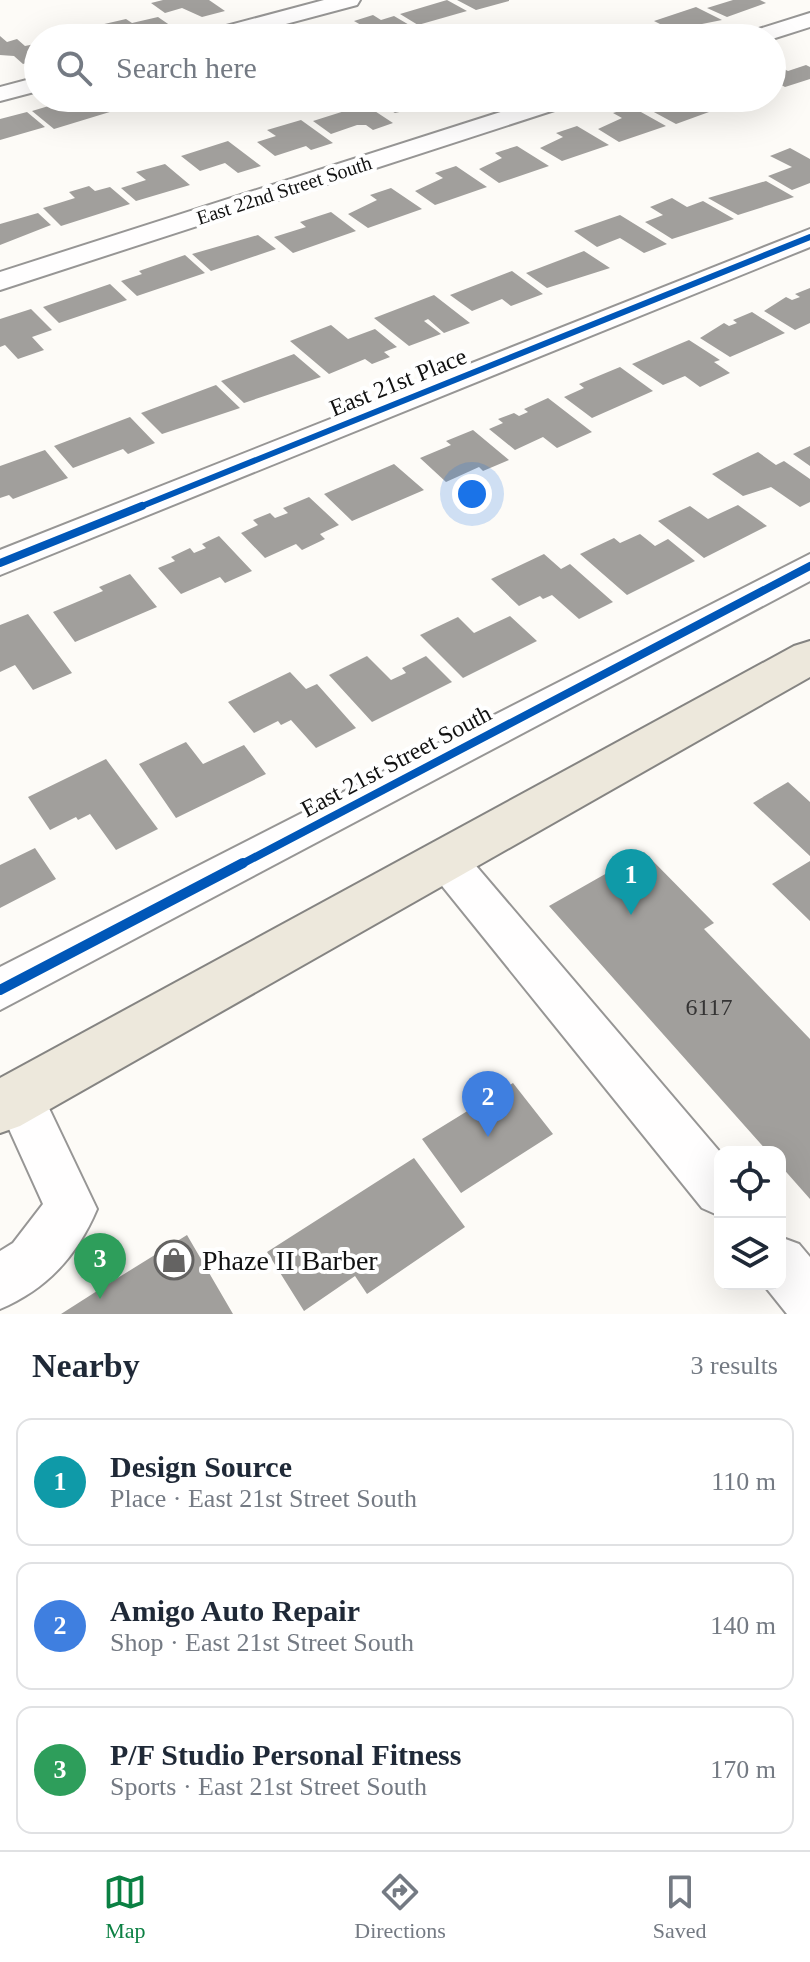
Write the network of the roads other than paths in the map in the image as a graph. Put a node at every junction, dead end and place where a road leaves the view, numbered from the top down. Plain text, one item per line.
1 (349, 0) edge
2 (810, 20) edge
3 (260, 24) edge
4 (786, 28) edge
5 (24, 88) edge
6 (0, 94) edge
7 (525, 112) edge
8 (810, 237) edge
9 (0, 281) edge
10 (0, 563) edge
11 (810, 566) edge
12 (810, 657) edge
13 (445, 859) junction
14 (0, 990) edge
15 (9, 1102) edge
16 (714, 1184) edge
17 (786, 1270) edge
18 (0, 1282) edge
19 (810, 1299) edge

1 - 3 street
2 - 4 street
5 - 6 street
7 - 9 street, East 22nd Street South
8 - 10 street, East 21st Place
11 - 14 street, East 21st Street South
12 - 13 main road
13 - 15 main road
13 - 16 street
15 - 18 street
17 - 19 street

